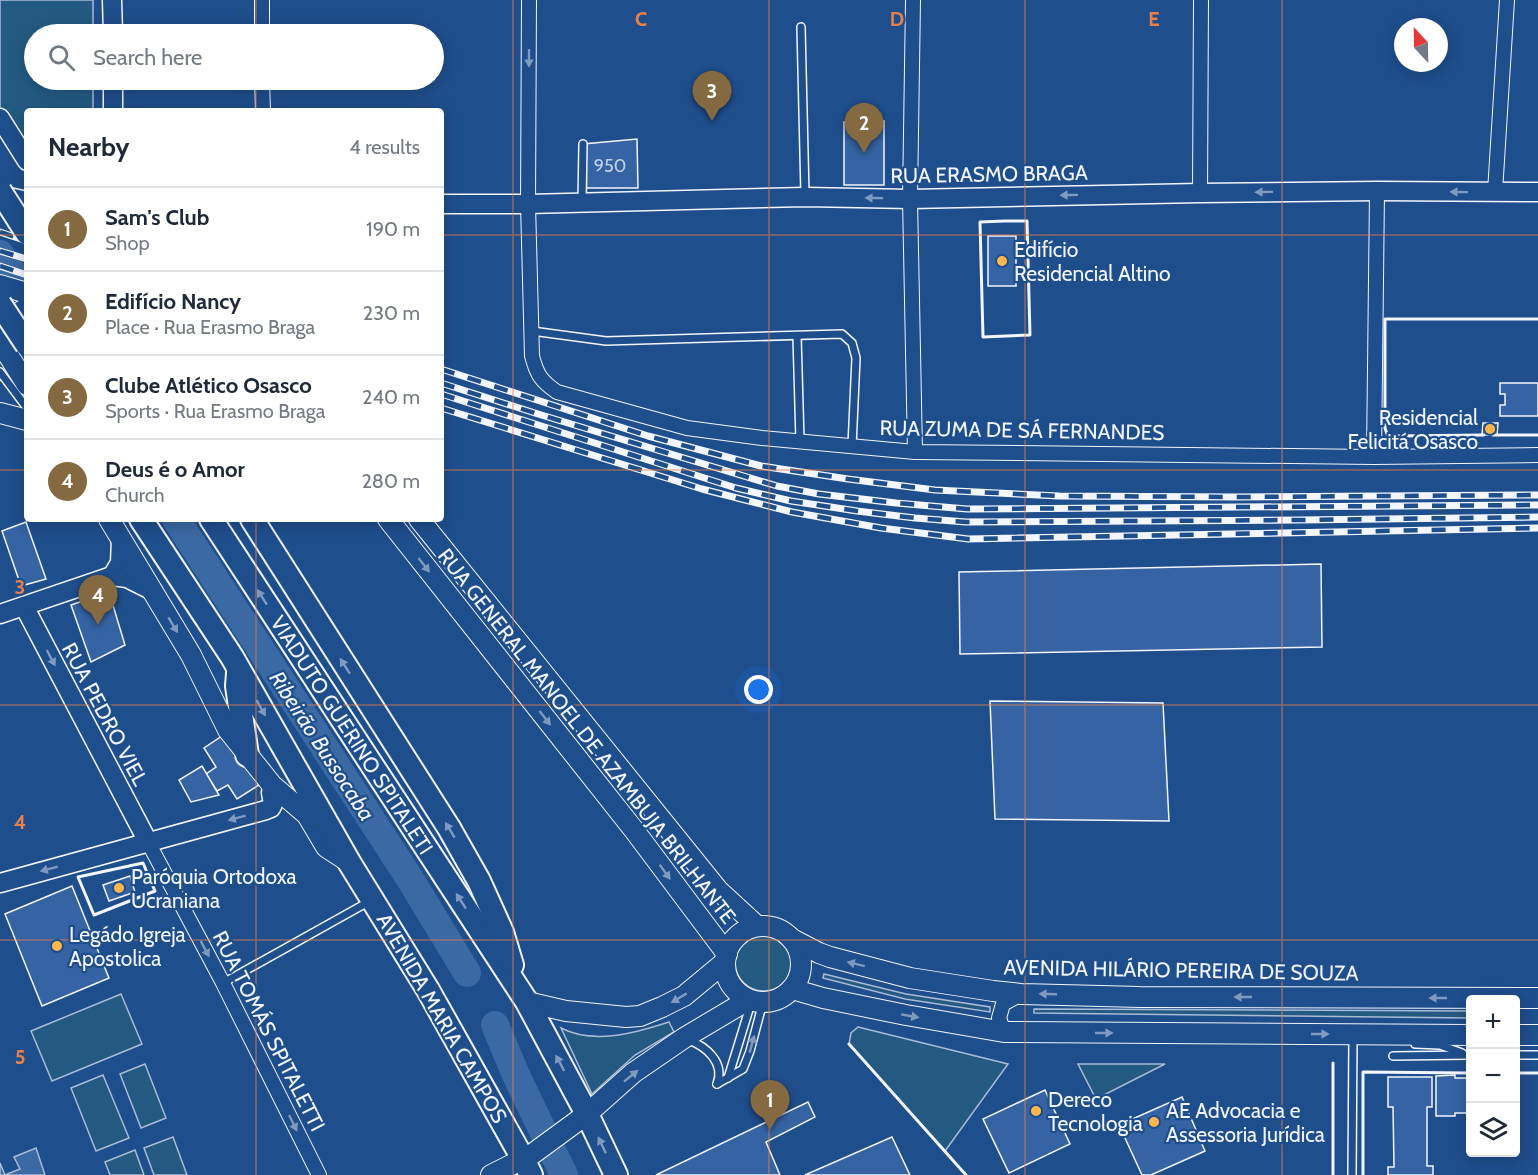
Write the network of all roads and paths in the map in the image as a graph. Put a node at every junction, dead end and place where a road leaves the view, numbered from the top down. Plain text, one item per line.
1 (112, 0) edge
2 (262, 0) edge
3 (529, 0) edge
4 (912, 0) edge
5 (1201, 0) edge
6 (1507, 0) edge
7 (113, 24) edge
8 (262, 24) edge
9 (801, 27) dead end
10 (113, 90) edge
11 (262, 90) edge
12 (113, 108) edge
13 (263, 108) edge
14 (0, 118) edge
15 (583, 144) dead end
16 (24, 156) edge
17 (1377, 191) junction
18 (1495, 192) junction
19 (1538, 192) edge
20 (0, 193) edge
21 (1200, 193) junction
22 (805, 197) junction
23 (910, 199) junction
24 (24, 200) edge
25 (582, 202) junction
26 (444, 204) edge
27 (528, 204) junction
28 (24, 229) edge
29 (11, 293) edge
30 (24, 310) edge
31 (0, 323) edge
32 (532, 331) junction
33 (24, 335) edge
34 (797, 336) junction
35 (0, 342) edge
36 (0, 372) edge
37 (24, 380) edge
38 (24, 404) edge
39 (0, 413) edge
40 (24, 419) edge
41 (800, 441) junction
42 (852, 446) junction
43 (915, 452) junction
44 (1538, 455) edge
45 (1374, 457) junction
46 (111, 522) edge
47 (143, 522) edge
48 (213, 522) edge
49 (256, 522) edge
50 (390, 522) edge
51 (421, 522) edge
52 (121, 539) junction
53 (112, 576) junction
54 (153, 591) junction
55 (24, 606) junction
56 (0, 614) edge
57 (235, 663) junction
58 (247, 755) junction
59 (272, 785) junction
60 (148, 842) junction
61 (349, 862) junction
62 (0, 883) edge
63 (373, 900) junction
64 (756, 925) junction
65 (794, 940) junction
66 (726, 958) junction
67 (223, 983) junction
68 (792, 989) junction
69 (1021, 994) junction
70 (524, 996) junction
71 (1538, 998) edge
72 (754, 1001) junction
73 (1004, 1032) junction
74 (1353, 1034) junction
75 (1397, 1034) junction
76 (1466, 1035) edge
77 (1520, 1035) edge
78 (1538, 1035) edge
79 (684, 1038) junction
80 (1466, 1054) edge
81 (1466, 1055) edge
82 (1520, 1055) edge
83 (1538, 1055) edge
84 (1393, 1056) dead end
85 (728, 1078) junction
86 (583, 1117) junction
87 (528, 1163) edge
88 (319, 1175) edge
89 (491, 1175) edge
90 (616, 1175) edge
91 (1352, 1175) edge

1 - 7 street
2 - 8 street
3 -> 27 street
4 - 23 street
5 - 21 street
6 - 18 street
9 - 22 lane
10 - 12 street
11 - 13 street
14 - 16 street
15 - 25 lane
18 -> 17 street, RUA ERASMO BRAGA
17 -> 21 street, RUA ERASMO BRAGA
17 - 45 street
18 - 19 street, RUA ERASMO BRAGA
20 - 24 street
20 - 28 main road, bridge
21 -> 23 street, RUA ERASMO BRAGA
23 -> 22 street, RUA ERASMO BRAGA
22 - 25 street, RUA ERASMO BRAGA
23 - 43 street
25 - 27 street, RUA ERASMO BRAGA
26 - 27 street, RUA ERASMO BRAGA
27 - 32 street
29 - 33 main road, bridge
30 - 31 main road
32 - 34 lane
32 - 41 street, RUA ZUMA DE SÁ FERNANDES
34 - 41 lane
34 - 42 lane
35 - 37 main road
36 - 38 lane
39 - 40 main road
41 - 42 street, RUA ZUMA DE SÁ FERNANDES
42 - 43 street, RUA ZUMA DE SÁ FERNANDES
43 - 45 street, RUA ZUMA DE SÁ FERNANDES
44 - 45 street, RUA ZUMA DE SÁ FERNANDES
46 - 52 main road, AVENIDA MARIA CAMPOS
47 - 57 main road, AVENIDA MARIA CAMPOS
70 -> 48 main road, VIADUTO GUERINO SPITALETI
70 -> 49 main road
50 -> 66 main road, RUA GENERAL MANOEL DE AZAMBUJA BRILHANTE
51 - 64 main road, RUA GENERAL MANOEL DE AZAMBUJA BRILHANTE
52 - 53 street
52 - 54 main road, AVENIDA MARIA CAMPOS
53 - 54 street
53 - 55 street
54 -> 58 main road, AVENIDA MARIA CAMPOS
55 - 56 street
55 -> 60 street, RUA PEDRO VIEL
57 - 58 main road
57 -> 61 main road, AVENIDA MARIA CAMPOS
58 - 59 main road, AVENIDA MARIA CAMPOS
59 -> 60 street
59 - 61 main road, AVENIDA MARIA CAMPOS
60 -> 62 street
60 -> 67 street, RUA TOMÁS SPITALETTI
61 - 63 main road, AVENIDA MARIA CAMPOS
63 - 67 lane
63 - 87 main road, AVENIDA MARIA CAMPOS
64 - 65 main road
64 - 66 main road
65 - 68 main road
69 -> 65 main road, AVENIDA HILÁRIO PEREIRA DE SOUZA
66 -> 70 main road
66 - 72 main road
67 -> 88 street, RUA TOMÁS SPITALETTI
68 - 72 main road
68 -> 73 main road
71 -> 69 main road, AVENIDA HILÁRIO PEREIRA DE SOUZA
69 - 73 street
86 -> 70 main road
72 - 79 main road
72 - 85 lane
85 -> 72 lane
73 -> 74 main road
74 - 75 main road
74 - 91 lane
75 - 76 main road
75 - 80 lane
77 - 78 main road
79 - 85 lane
86 -> 79 main road
81 - 84 lane
82 - 83 lane
86 - 87 main road
90 -> 86 main road
87 - 89 main road

